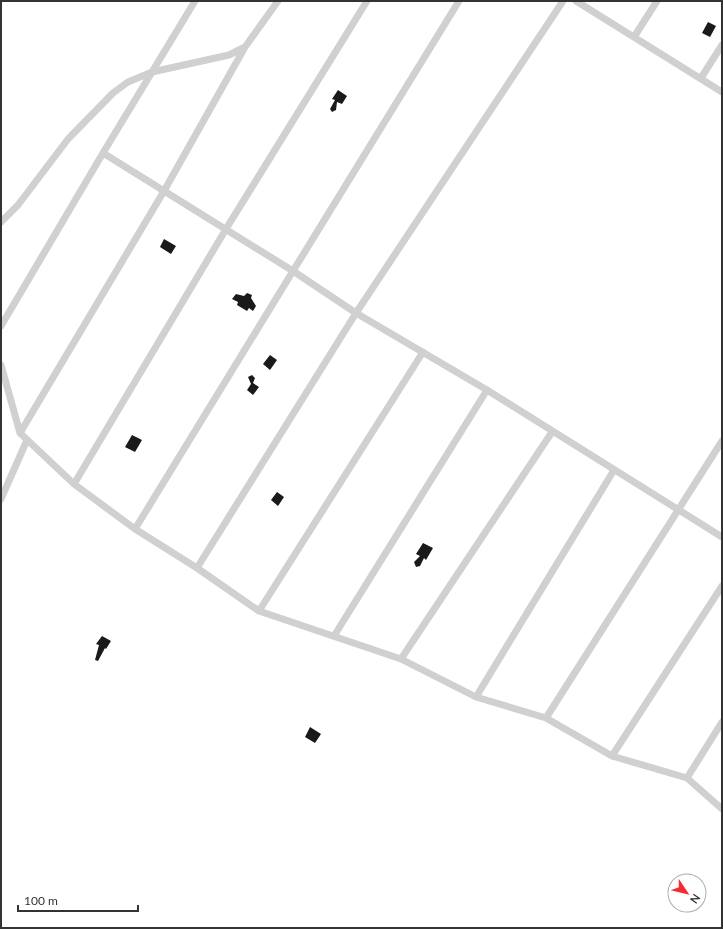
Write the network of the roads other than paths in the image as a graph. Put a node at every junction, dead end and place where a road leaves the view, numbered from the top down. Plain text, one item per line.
1 (195, 1) edge
2 (278, 1) edge
3 (367, 1) edge
4 (459, 1) edge
5 (563, 1) edge
6 (576, 1) edge
7 (656, 1) edge
8 (634, 38) junction
9 (722, 44) edge
10 (245, 48) junction
11 (152, 72) junction
12 (701, 78) junction
13 (722, 92) edge
14 (103, 153) junction
15 (164, 191) junction
16 (1, 222) edge
17 (226, 229) junction
18 (293, 271) junction
19 (356, 313) junction
20 (1, 326) edge
21 (423, 352) junction
22 (1, 365) edge
23 (486, 390) junction
24 (552, 432) junction
25 (20, 433) junction
26 (27, 440) junction
27 (722, 441) edge
28 (614, 470) junction
29 (74, 484) junction
30 (1, 499) edge
31 (678, 510) junction
32 (135, 529) junction
33 (722, 537) edge
34 (196, 568) junction
35 (722, 586) edge
36 (259, 611) junction
37 (334, 636) junction
38 (400, 659) junction
39 (476, 697) junction
40 (546, 718) junction
41 (722, 722) edge
42 (612, 756) junction
43 (687, 778) junction
44 (722, 808) edge

1 - 11 street
2 - 10 street
3 - 17 street
4 - 18 street
5 - 19 street
6 - 8 street
7 - 8 street
8 - 12 street
9 - 12 street
10 - 11 street
10 - 15 street
11 - 14 street
11 - 16 street
12 - 13 street
14 - 15 street
14 - 20 street
15 - 17 street
15 - 25 street
17 - 18 street
17 - 29 street
18 - 19 street
18 - 32 street
19 - 21 street
19 - 34 street
21 - 23 street
21 - 36 street
22 - 25 street
23 - 24 street
23 - 37 street
24 - 28 street
24 - 38 street
25 - 26 street
26 - 29 street
26 - 30 street
27 - 31 street
28 - 31 street
28 - 39 street
29 - 32 street
31 - 33 street
31 - 40 street
32 - 34 street
34 - 36 street
35 - 42 street
36 - 37 street
37 - 38 street
38 - 39 street
39 - 40 street
40 - 42 street
41 - 43 street
42 - 43 street
43 - 44 street

